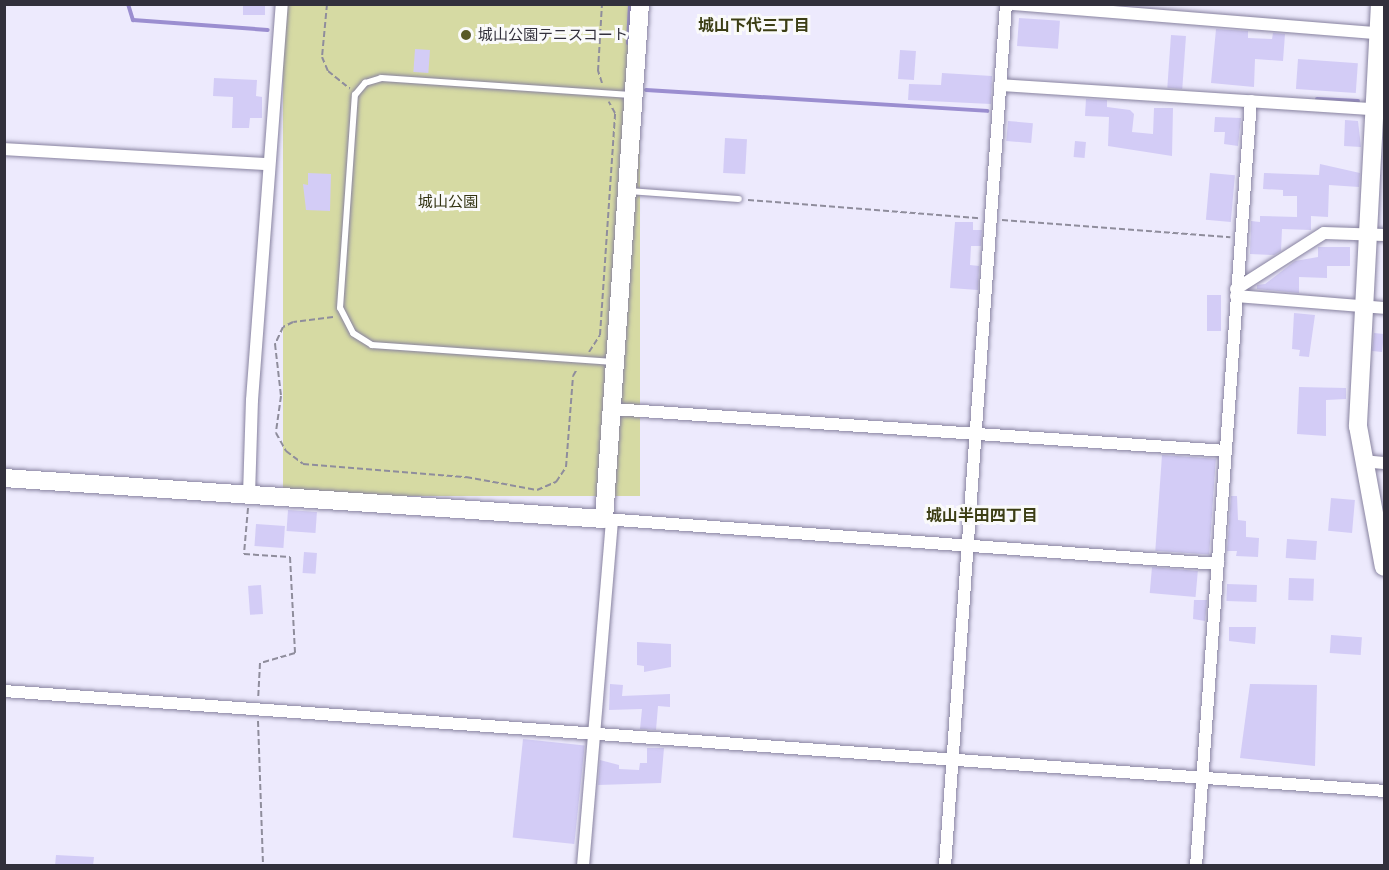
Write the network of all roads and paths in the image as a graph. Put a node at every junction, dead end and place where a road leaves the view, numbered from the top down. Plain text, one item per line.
1 (282, 4) edge
2 (327, 4) edge
3 (602, 4) edge
4 (640, 4) edge
5 (1006, 4) edge
6 (1013, 4) edge
7 (1380, 4) edge
8 (1382, 34) edge
9 (1000, 84) junction
10 (605, 93) junction
11 (356, 94) junction
12 (634, 95) junction
13 (1251, 101) junction
14 (1375, 109) junction
15 (4, 149) edge
16 (268, 164) junction
17 (627, 191) junction
18 (739, 199) dead end
19 (1376, 234) edge
20 (1236, 293) junction
21 (1362, 307) junction
22 (1384, 308) edge
23 (342, 316) junction
24 (584, 360) junction
25 (615, 362) junction
26 (612, 409) junction
27 (977, 435) junction
28 (1226, 451) junction
29 (1362, 461) junction
30 (1384, 463) edge
31 (4, 478) edge
32 (249, 495) junction
33 (608, 520) junction
34 (969, 544) junction
35 (1218, 564) junction
36 (1384, 567) edge
37 (4, 691) edge
38 (258, 711) junction
39 (594, 736) junction
40 (953, 762) junction
41 (1201, 780) junction
42 (1384, 790) edge
43 (263, 866) edge
44 (583, 866) edge
45 (945, 866) edge
46 (1196, 866) edge

1 - 16 street
2 - 11 path
3 - 10 path
4 - 12 street
5 - 9 street
6 - 8 street
7 - 8 street
8 - 14 street
9 - 13 street
9 - 27 street
10 - 11 lane
10 - 12 lane
10 - 24 path
11 - 23 lane
12 - 17 street
13 - 14 street
13 - 20 street
14 - 19 street
15 - 16 street
16 - 32 street
17 - 18 lane
17 - 25 street
19 - 20 street
19 - 21 street
20 - 21 street
20 - 28 street
21 - 22 street
21 - 29 street
23 - 24 lane
23 - 24 path
24 - 25 lane
25 - 26 street
26 - 27 street
26 - 33 street
27 - 28 street
27 - 34 street
28 - 35 street
29 - 30 street
29 - 36 street
31 - 32 street
32 - 33 street
32 - 38 path
33 - 34 street
33 - 39 street
34 - 35 street
34 - 40 street
35 - 41 street
37 - 38 street
38 - 39 street
38 - 43 path
39 - 40 street
39 - 44 street
40 - 41 street
40 - 45 street
41 - 42 street
41 - 46 street

